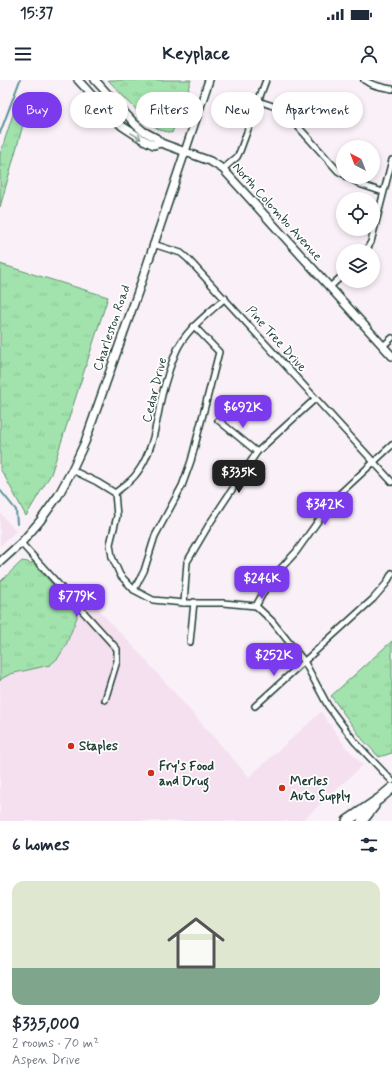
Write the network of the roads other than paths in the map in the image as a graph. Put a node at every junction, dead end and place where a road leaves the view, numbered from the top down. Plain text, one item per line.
1 (78, 80) edge
2 (95, 80) edge
3 (209, 80) edge
4 (266, 80) edge
5 (364, 80) edge
6 (392, 89) edge
7 (261, 92) edge
8 (264, 103) edge
9 (248, 128) edge
10 (161, 143) junction
11 (184, 152) junction
12 (392, 160) edge
13 (336, 169) edge
14 (223, 170) junction
15 (360, 184) edge
16 (383, 192) junction
17 (153, 244) junction
18 (370, 244) edge
19 (336, 281) edge
20 (330, 287) junction
21 (225, 298) junction
22 (194, 326) junction
23 (392, 338) edge
24 (383, 346) junction
25 (392, 356) edge
26 (315, 398) junction
27 (218, 420) dead end
28 (392, 445) edge
29 (257, 452) junction
30 (374, 462) junction
31 (72, 470) junction
32 (392, 482) edge
33 (115, 493) junction
34 (21, 543) junction
35 (0, 562) edge
36 (392, 573) edge
37 (134, 590) junction
38 (184, 602) junction
39 (194, 602) junction
40 (256, 606) junction
41 (190, 642) dead end
42 (304, 661) junction
43 (105, 700) dead end
44 (255, 706) dead end
45 (392, 781) edge
46 (392, 788) edge
47 (379, 799) junction
48 (347, 821) edge
49 (362, 821) edge

1 -> 10 main road, North Colombo Avenue
2 - 10 main road, North Colombo Avenue
3 - 11 main road, Charleston Road
4 - 7 street
5 - 6 street
8 - 13 street
9 - 14 street
10 - 11 main road, North Colombo Avenue
11 - 14 main road, North Colombo Avenue
11 - 17 main road, Charleston Road
12 - 16 street
14 - 20 main road, North Colombo Avenue
15 - 16 street
16 - 18 street
17 - 21 street, Pine Tree Drive
17 - 31 main road, Charleston Road
19 - 20 street
20 - 24 main road, North Colombo Avenue
21 - 22 street, Cedar Drive
21 - 26 street, Pine Tree Drive
22 - 33 street, Cedar Drive
22 - 37 street
23 - 24 street
24 - 25 main road, North Colombo Avenue
26 - 29 street
26 - 30 street, Pine Tree Drive
27 - 29 street
28 - 30 street
29 - 38 street
30 - 32 street, Pine Tree Drive
30 - 40 street
31 - 33 street
31 - 34 main road, Charleston Road
33 - 37 street
34 - 35 main road, Charleston Road
34 - 43 street
36 - 42 street
37 - 38 street
38 - 39 street
39 - 40 street
39 - 41 street
40 - 42 street
42 - 44 street
42 - 45 street
46 - 47 highway
47 - 48 highway
47 - 49 highway

